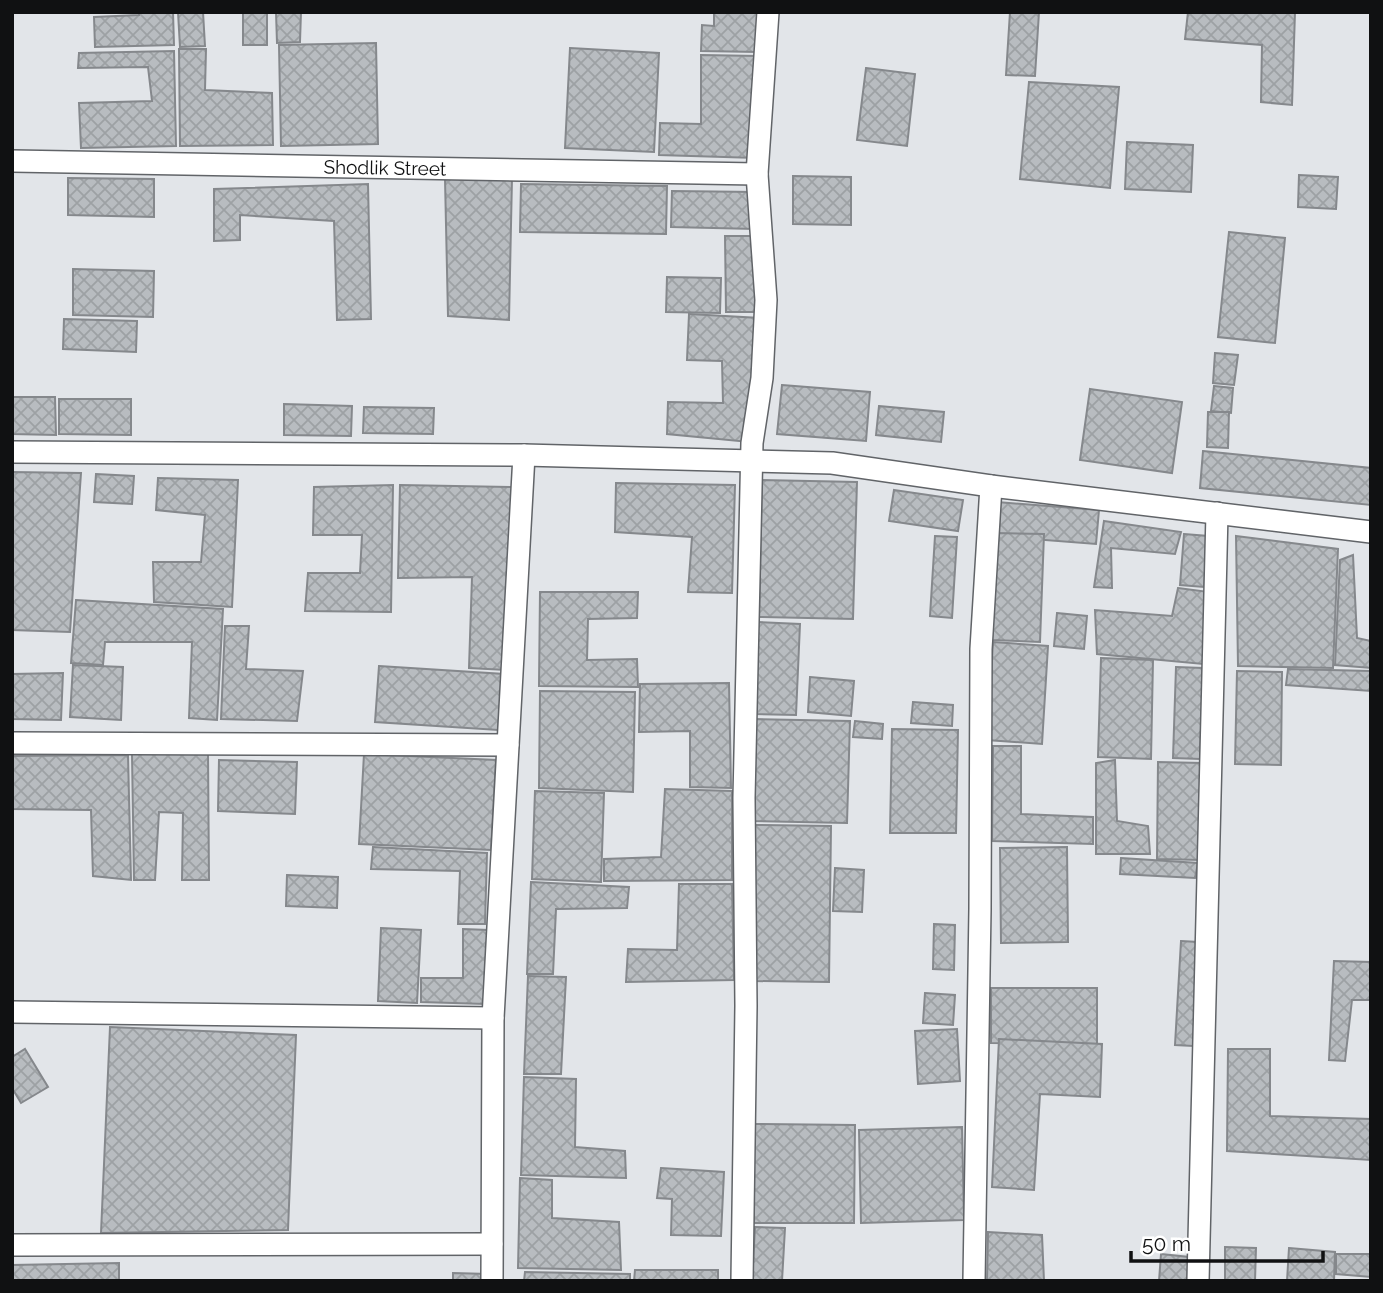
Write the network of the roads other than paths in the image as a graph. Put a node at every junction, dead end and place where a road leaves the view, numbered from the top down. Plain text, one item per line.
1 (768, 12) edge
2 (12, 161) edge
3 (757, 174) junction
4 (12, 452) edge
5 (524, 455) junction
6 (752, 461) junction
7 (991, 486) junction
8 (1217, 513) junction
9 (1371, 532) edge
10 (12, 743) edge
11 (508, 745) junction
12 (12, 1012) edge
13 (493, 1018) junction
14 (492, 1244) junction
15 (12, 1245) edge
16 (492, 1281) edge
17 (742, 1281) edge
18 (974, 1281) edge
19 (1198, 1281) edge

1 - 3 street
2 - 3 street, Shodlik Street
3 - 6 street
4 - 5 street
5 - 6 street
5 - 11 street
6 - 7 street
6 - 17 street
7 - 8 street
7 - 18 street
8 - 9 street
8 - 19 street
10 - 11 street
11 - 13 street
12 - 13 street
13 - 14 street
14 - 15 street
14 - 16 street

